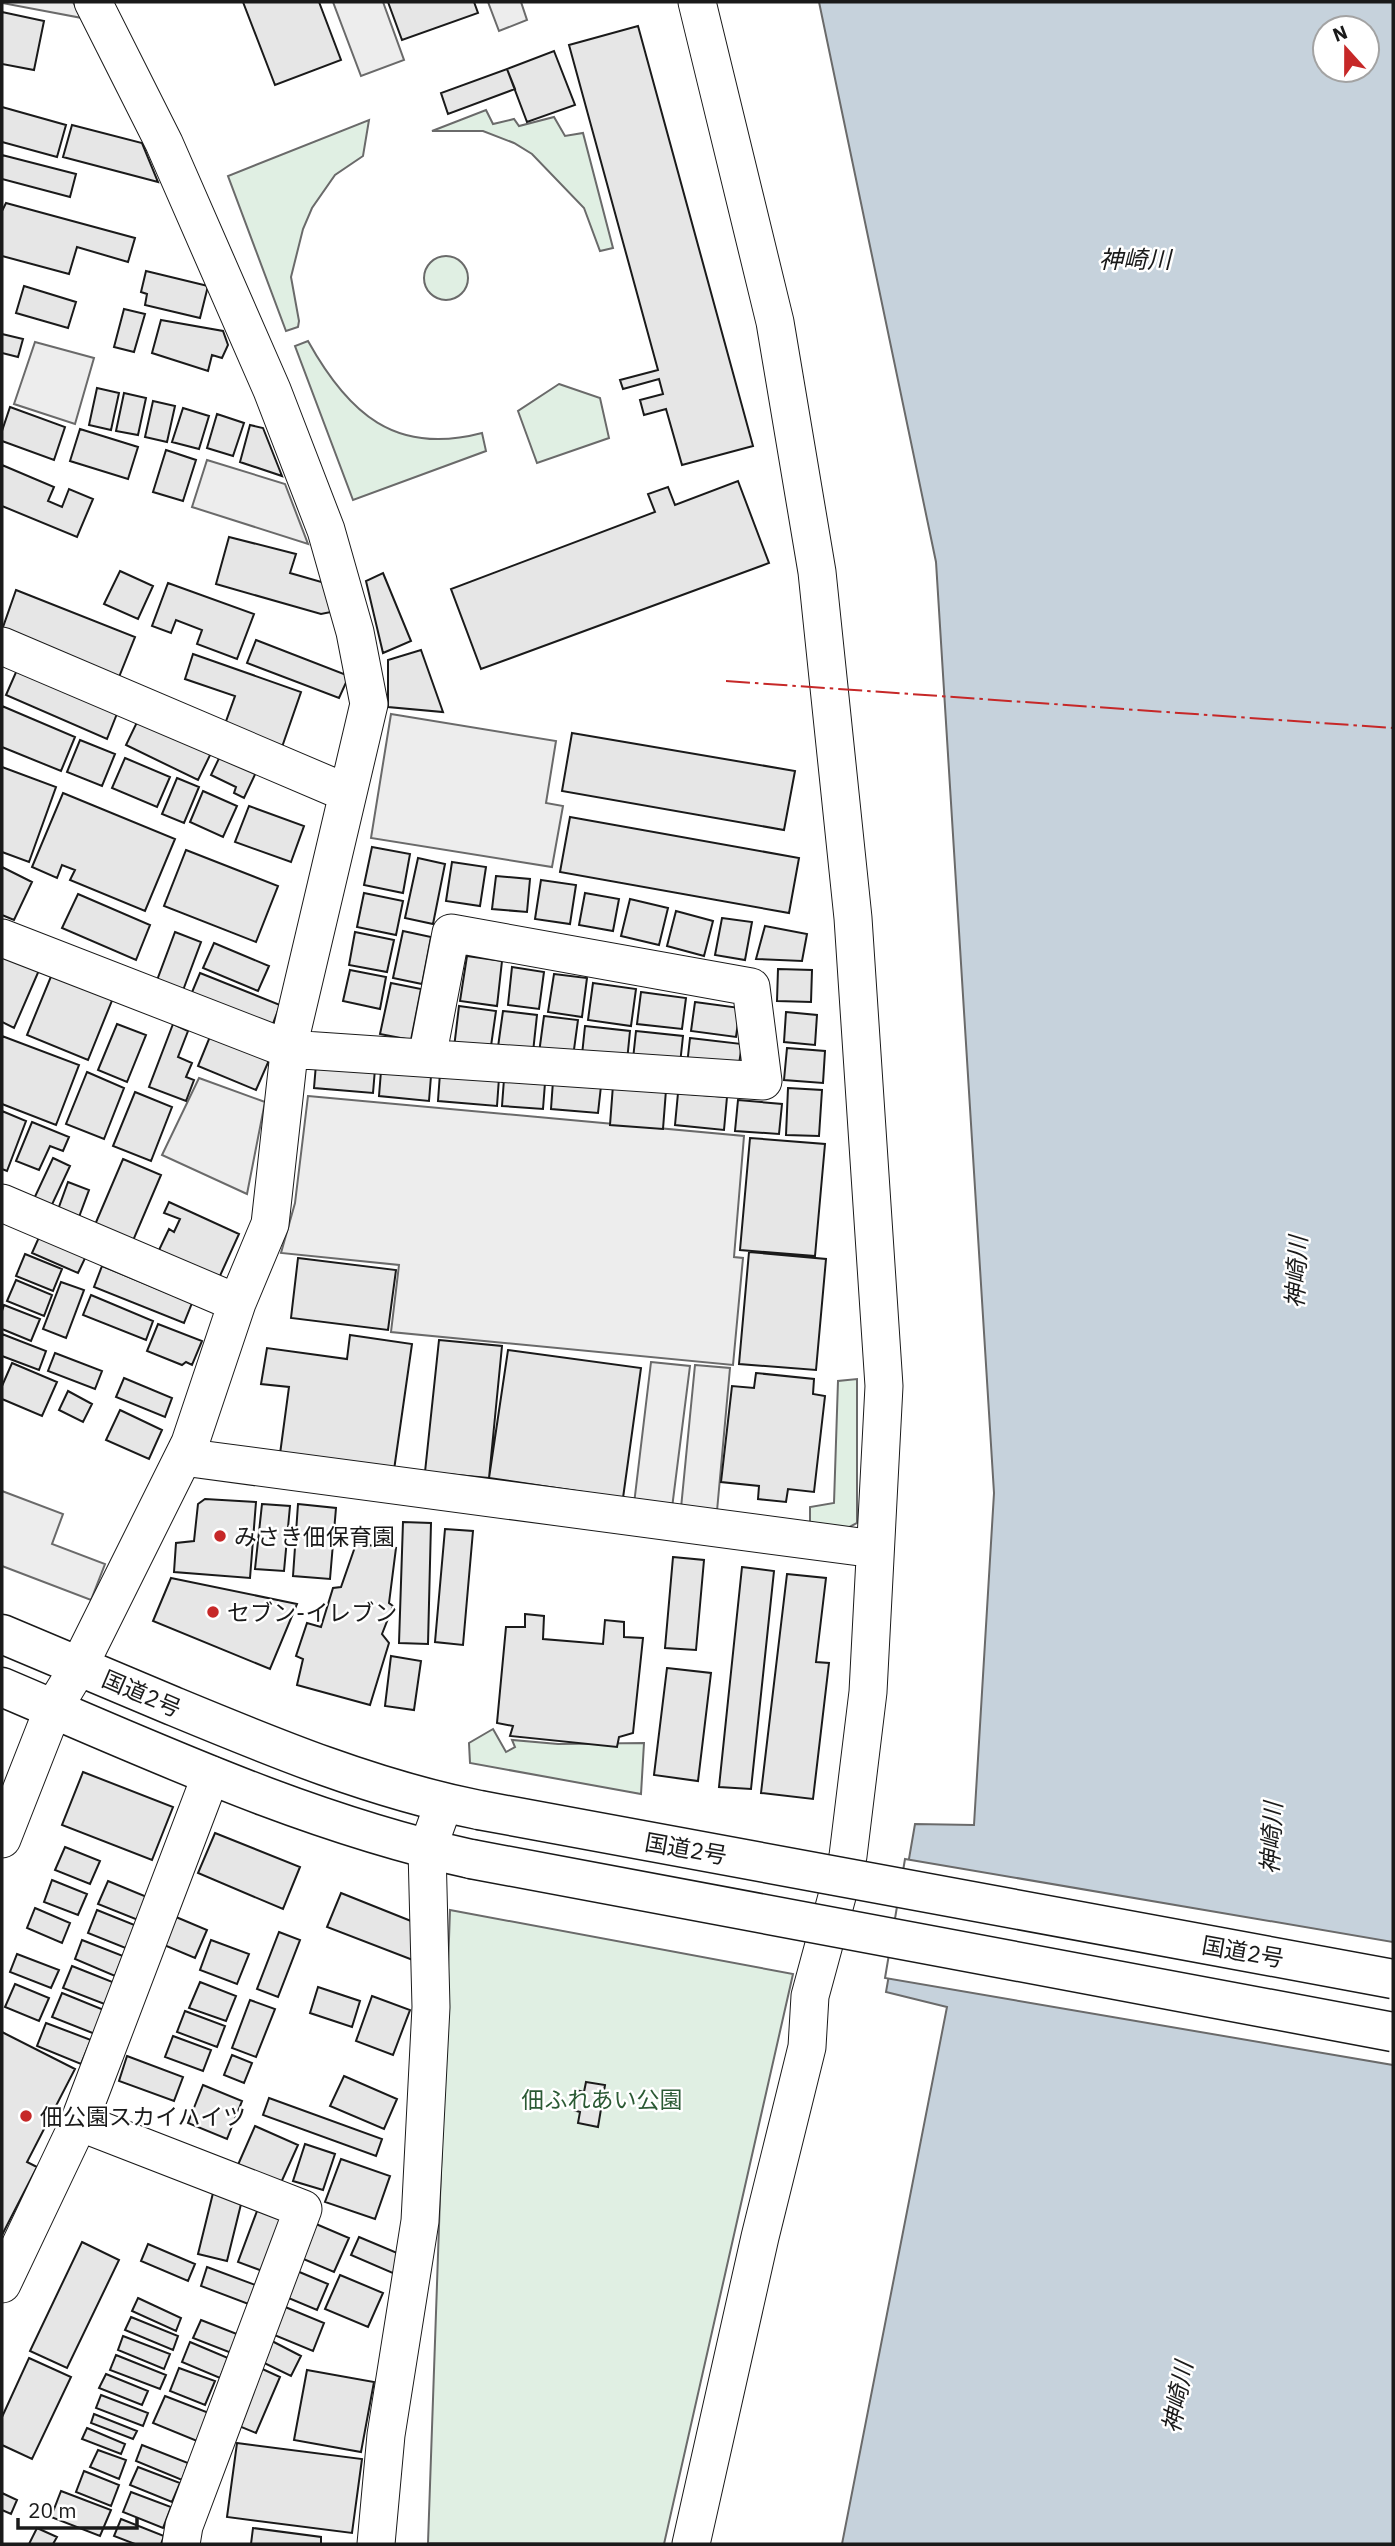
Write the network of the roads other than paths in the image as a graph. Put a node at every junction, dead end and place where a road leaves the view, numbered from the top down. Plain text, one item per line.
1 (93, 2) edge
2 (697, 2) edge
3 (2, 646) edge
4 (347, 793) junction
5 (2, 938) edge
6 (289, 1049) junction
7 (427, 1058) junction
8 (2, 1203) edge
9 (237, 1303) junction
10 (183, 1457) junction
11 (875, 1549) junction
12 (2, 1634) edge
13 (79, 1666) junction
14 (2, 1687) edge
15 (53, 1709) junction
16 (211, 1775) junction
17 (462, 1806) junction
18 (2, 1839) edge
19 (427, 1850) junction
20 (1393, 1979) edge
21 (1393, 2032) edge
22 (79, 2122) junction
23 (2, 2284) edge
24 (181, 2544) edge
25 (376, 2544) edge
26 (691, 2544) edge

1 - 4 street
2 - 11 street
3 - 4 street
4 - 6 street
5 - 6 street
6 - 7 street
6 - 9 street
7 - 7 street
8 - 9 street
9 - 10 street
10 - 11 street
10 - 13 street
11 - 26 street
12 - 13 highway, 国道2号
13 - 15 street
13 - 17 highway, 国道2号
14 - 15 highway
15 - 16 highway
15 - 18 street
16 - 19 highway
16 - 22 street
17 - 19 street
17 - 20 highway, 国道2号, bridge
19 - 21 highway, bridge
19 - 25 street
22 - 23 street
22 - 24 street

